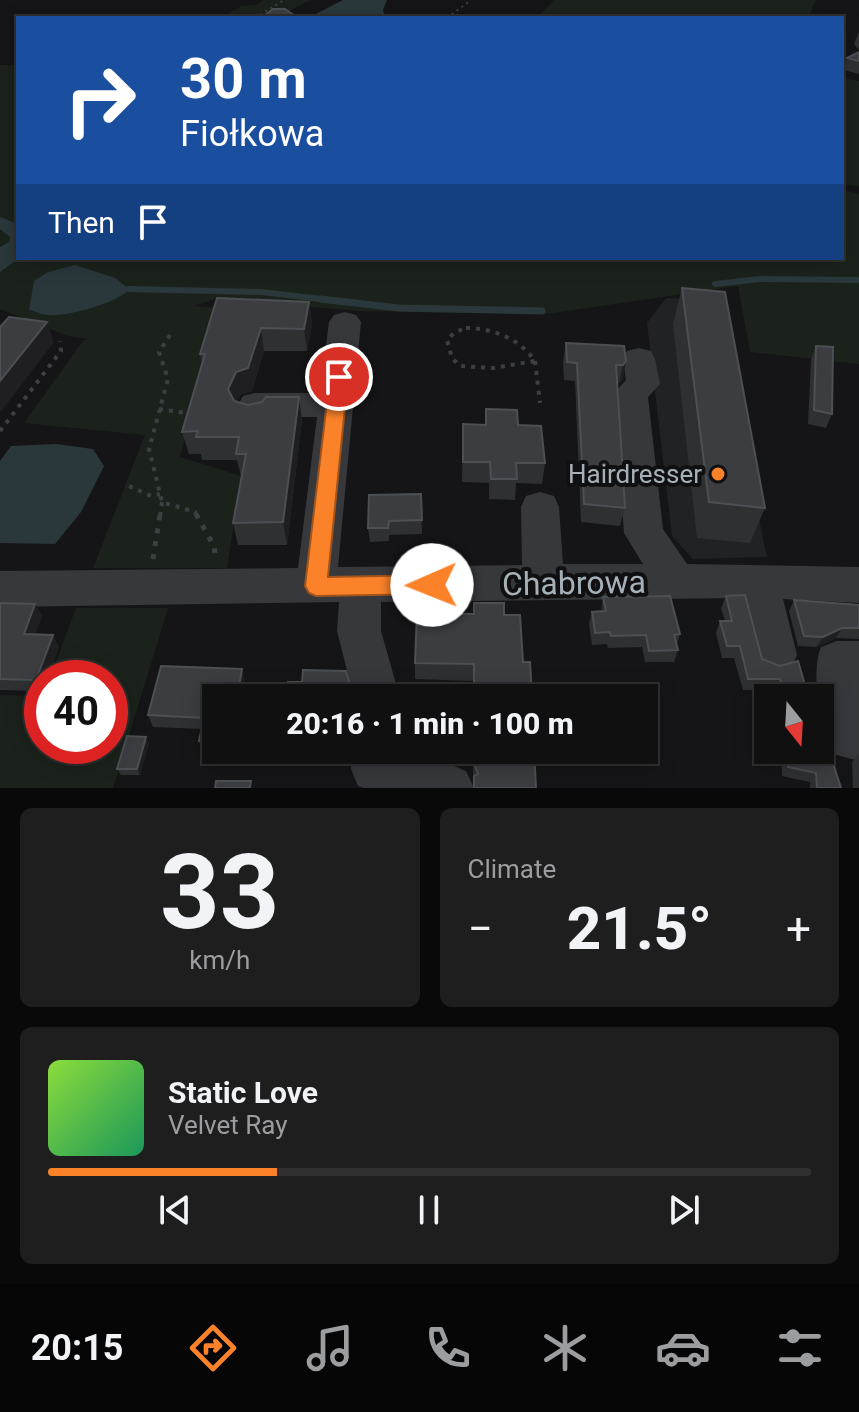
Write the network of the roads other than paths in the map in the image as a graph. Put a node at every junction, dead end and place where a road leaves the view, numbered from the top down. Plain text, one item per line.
1 (345, 322) dead end
2 (639, 359) dead end
3 (335, 405) junction
4 (253, 413) edge
5 (540, 507) dead end
6 (673, 581) junction
7 (758, 581) junction
8 (543, 583) junction
9 (859, 585) edge
10 (316, 586) junction
11 (361, 586) junction
12 (0, 589) edge
13 (775, 655) dead end
14 (859, 661) edge
15 (373, 684) edge
16 (859, 738) edge
17 (376, 764) edge
18 (449, 788) edge

1 - 3 street
2 - 6 street
3 - 4 street
3 - 10 street
5 - 8 street
6 - 7 street, Chabrowa
6 - 8 street, Chabrowa
7 - 9 street, Chabrowa
7 - 13 street
8 - 11 street, Chabrowa
10 - 11 street, Chabrowa
10 - 12 street, Chabrowa
11 - 15 street
14 - 16 street
17 - 18 street

